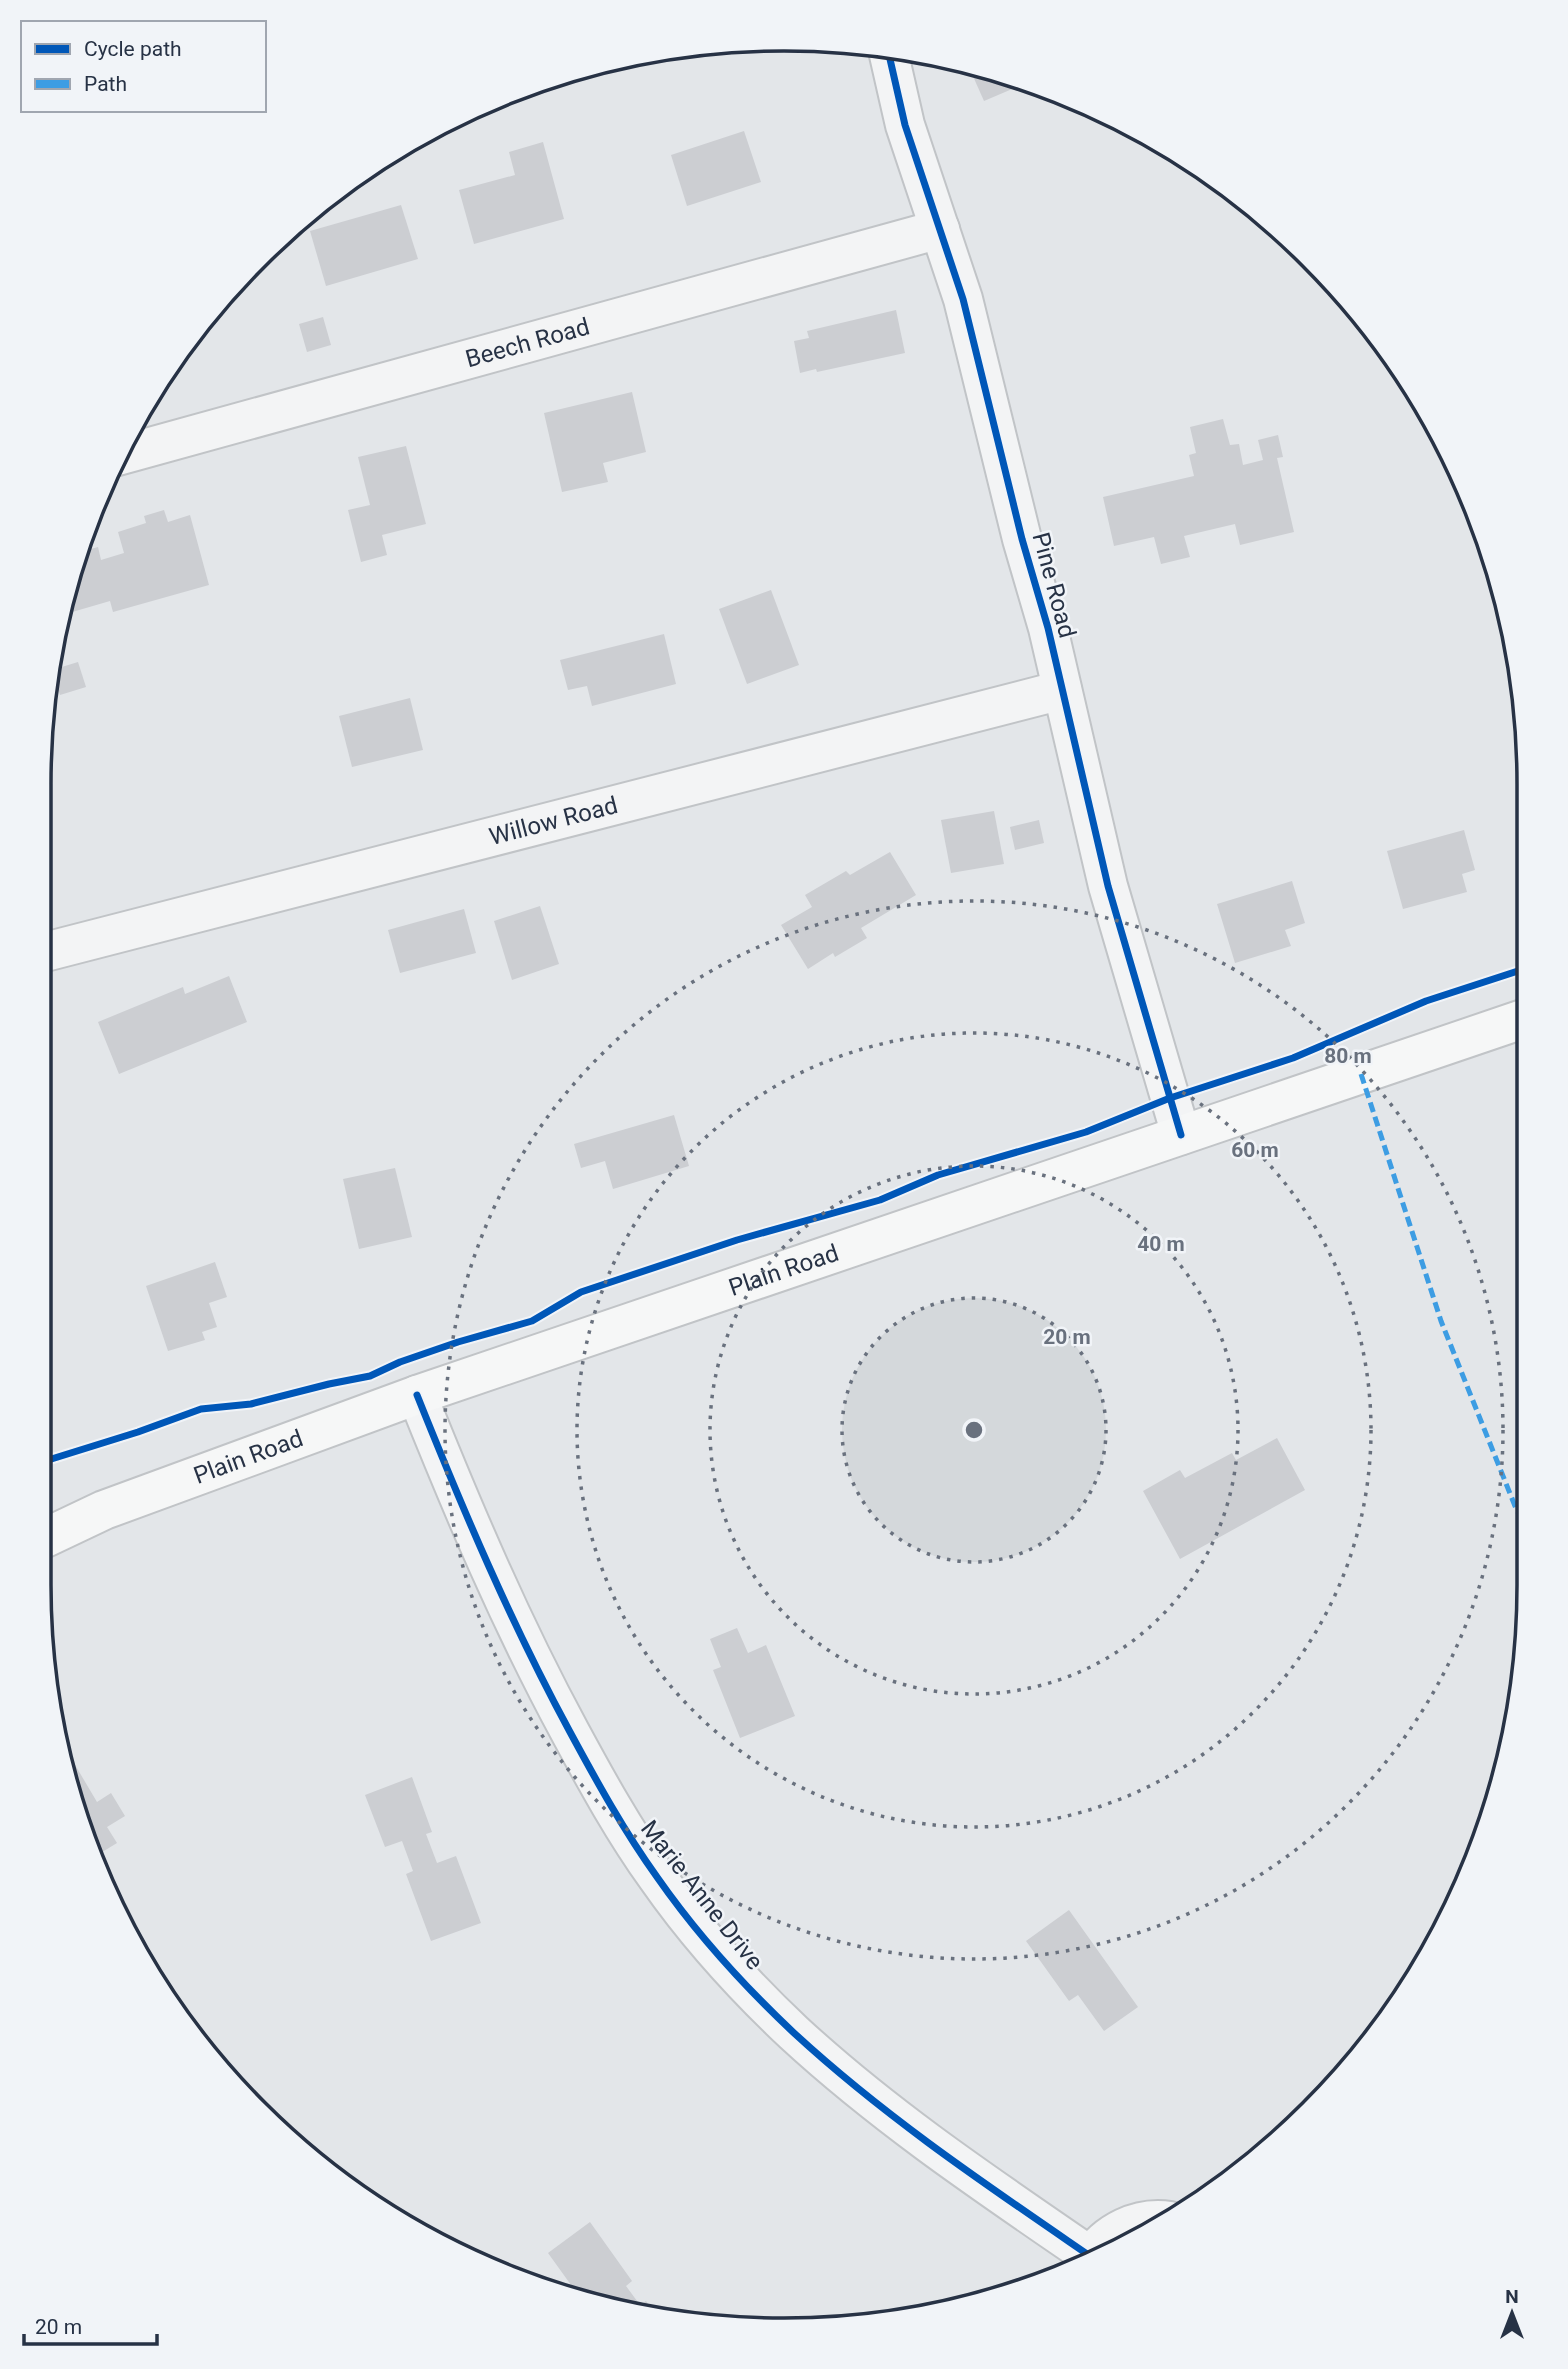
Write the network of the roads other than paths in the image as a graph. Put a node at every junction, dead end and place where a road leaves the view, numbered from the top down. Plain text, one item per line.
1 (890, 59) edge
2 (940, 229) junction
3 (130, 453) edge
4 (1062, 690) junction
5 (51, 950) edge
6 (1517, 1021) edge
7 (1181, 1135) junction
8 (416, 1395) junction
9 (51, 1535) edge
10 (1149, 2221) edge
11 (1100, 2247) edge
12 (1083, 2254) edge

1 - 2 street, Pine Road
2 - 3 street, Beech Road
2 - 4 street, Pine Road
4 - 5 street, Willow Road
4 - 7 street, Pine Road
6 - 7 main road, Plain Road
7 - 8 main road, Plain Road
8 - 9 main road, Plain Road
8 - 12 street, Marie Anne Drive
10 - 11 street, Marie Anne Drive

